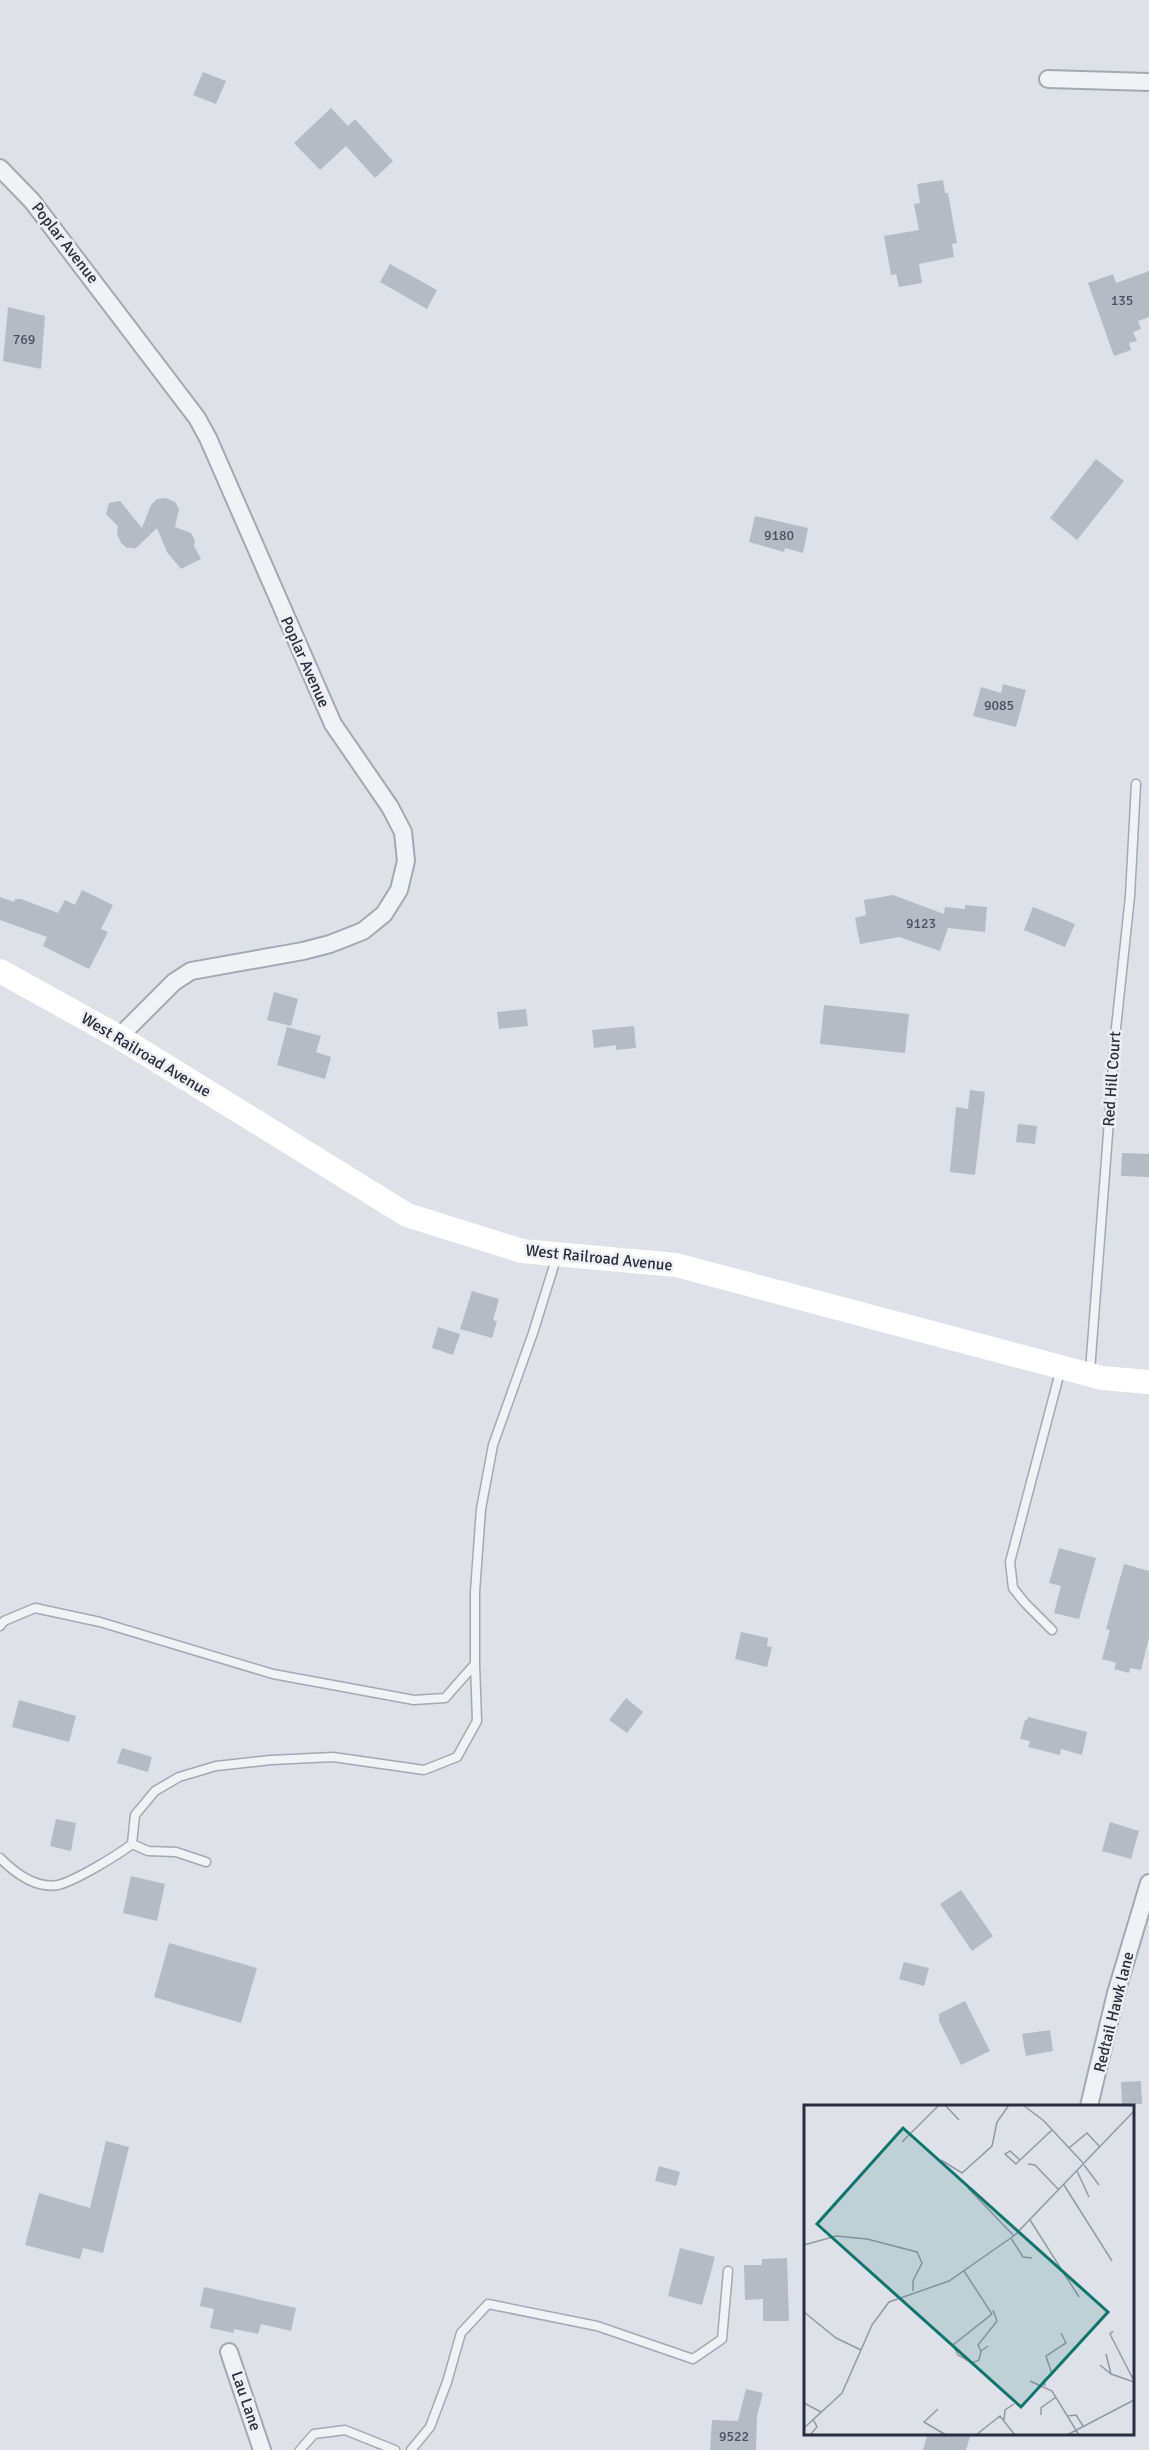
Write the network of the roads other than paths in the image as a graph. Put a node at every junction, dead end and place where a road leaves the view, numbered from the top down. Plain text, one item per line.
1 (1048, 79) dead end
2 (1149, 82) edge
3 (0, 168) edge
4 (1136, 784) dead end
5 (0, 971) edge
6 (119, 1037) junction
7 (557, 1256) junction
8 (1061, 1367) junction
9 (1089, 1375) junction
10 (1149, 1382) edge
11 (0, 1626) edge
12 (1052, 1630) dead end
13 (475, 1664) junction
14 (132, 1844) junction
15 (0, 1858) edge
16 (206, 1862) dead end
17 (1149, 1882) edge
18 (1089, 2105) edge
19 (728, 2271) dead end
20 (229, 2352) dead end
21 (262, 2450) edge
22 (300, 2450) edge
23 (395, 2450) edge
24 (411, 2450) edge

1 - 2 street
3 - 6 street, Poplar Avenue
4 - 9 lane, Red Hill Court
5 - 6 main road, West Railroad Avenue
6 - 7 main road, West Railroad Avenue
7 - 8 main road, West Railroad Avenue
7 - 13 lane
8 - 9 main road, West Railroad Avenue
8 - 12 lane
9 - 10 main road, West Railroad Avenue
11 - 13 lane
13 - 14 lane
14 - 15 lane
14 - 16 lane
17 - 18 street, Redtail Hawk lane
19 - 24 lane
20 - 21 street, Lau Lane
22 - 23 lane

